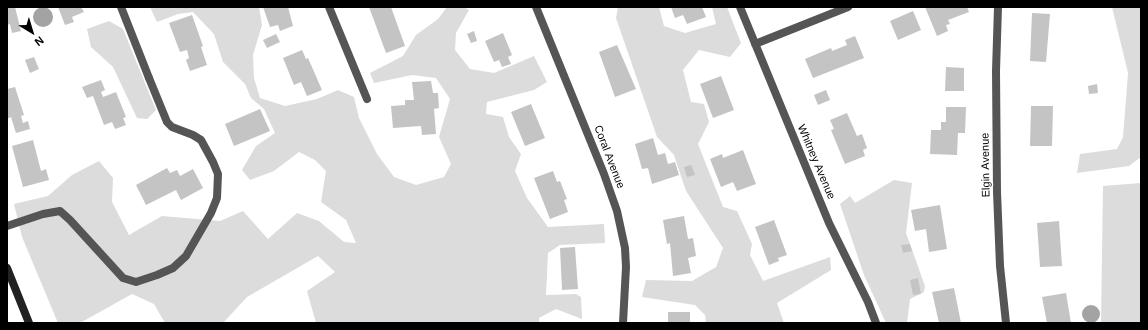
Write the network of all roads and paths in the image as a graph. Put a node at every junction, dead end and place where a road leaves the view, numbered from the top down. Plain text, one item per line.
1 (121, 7) edge
2 (329, 7) edge
3 (536, 7) edge
4 (740, 7) edge
5 (848, 7) edge
6 (998, 7) edge
7 (755, 44) junction
8 (367, 99) dead end
9 (7, 226) edge
10 (7, 268) edge
11 (29, 323) edge
12 (623, 323) edge
13 (876, 323) edge
14 (1006, 323) edge

1 - 9 street
2 - 8 street
3 - 12 street, Coral Avenue
4 - 7 street, Whitney Avenue
5 - 7 street
6 - 14 street, Elgin Avenue
7 - 13 street, Whitney Avenue
10 - 11 street

